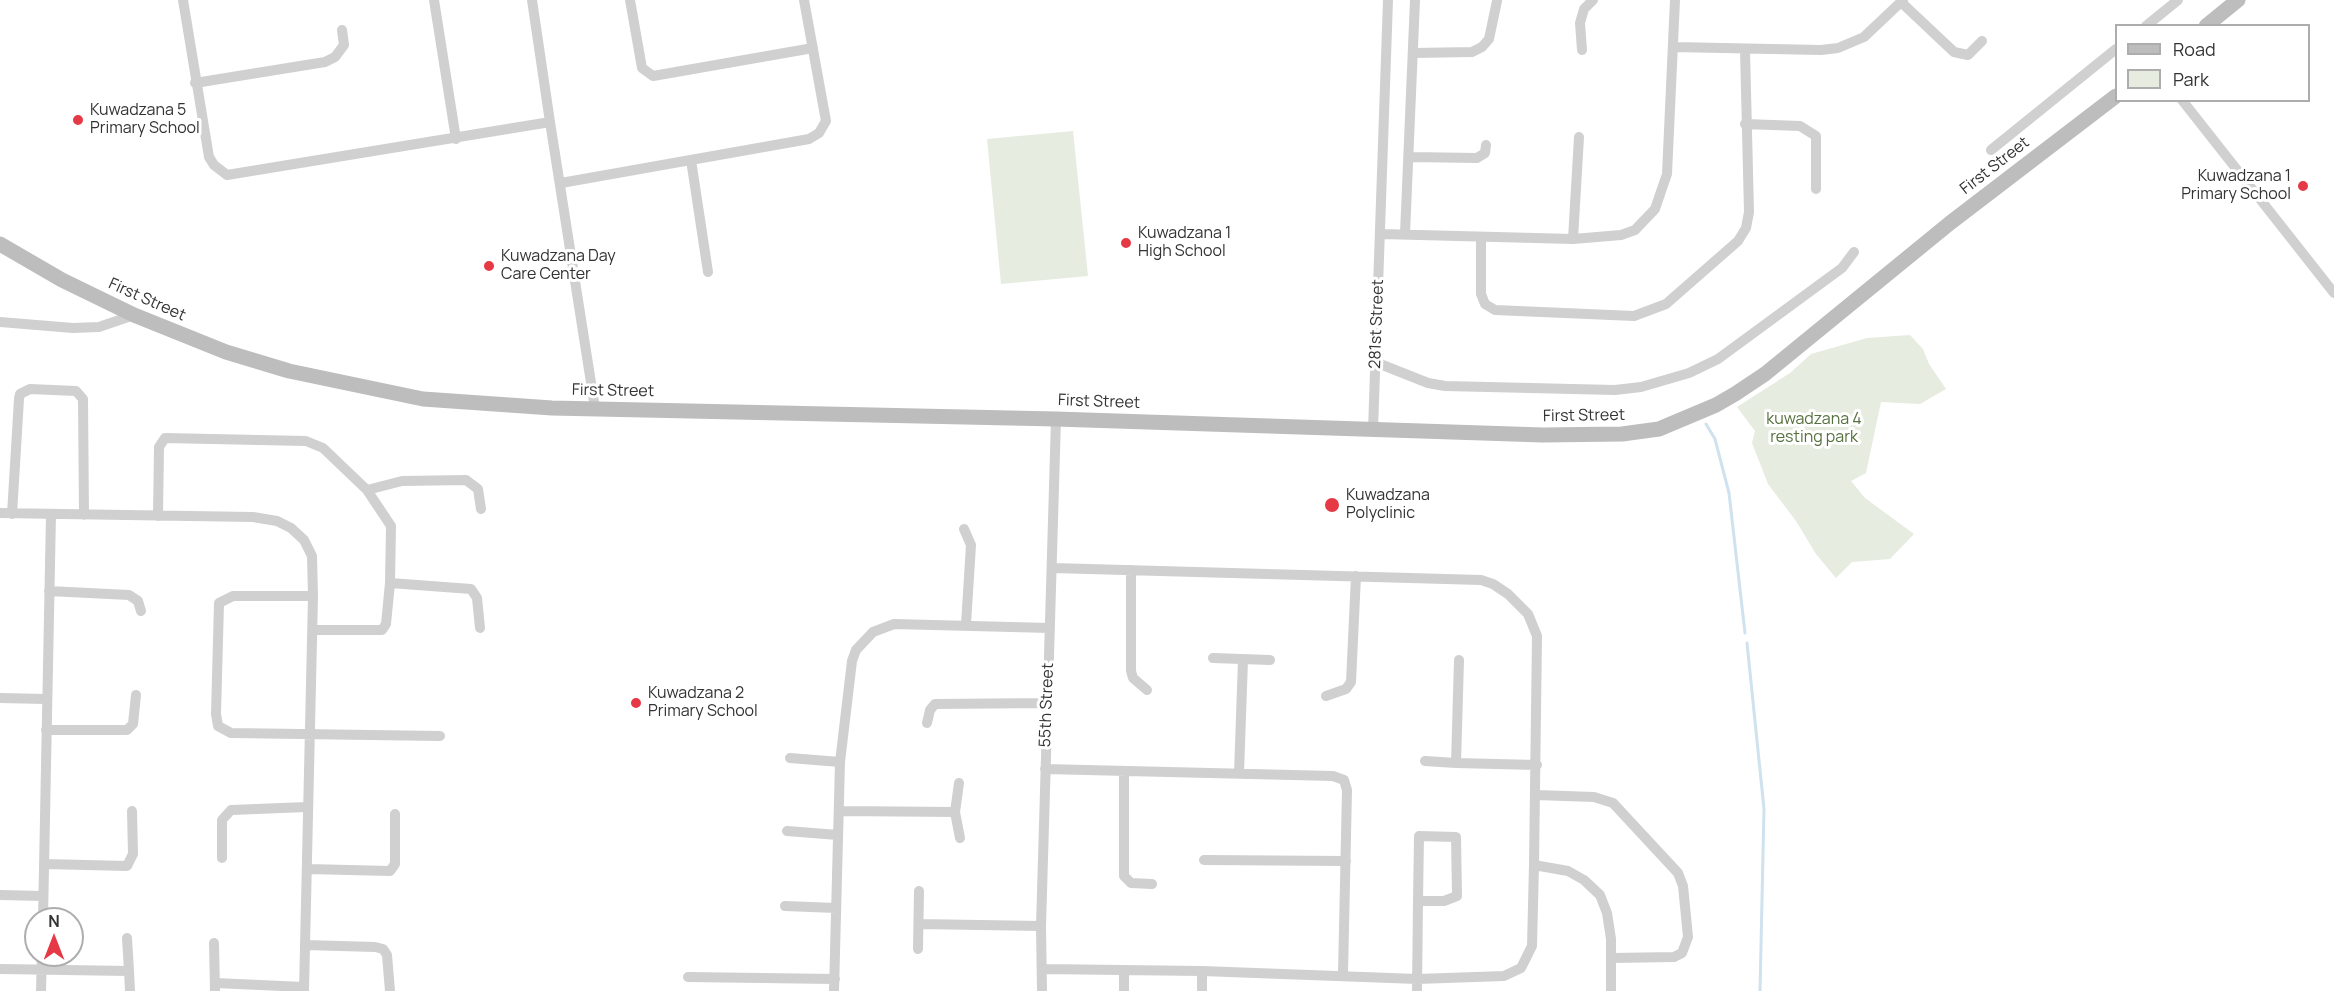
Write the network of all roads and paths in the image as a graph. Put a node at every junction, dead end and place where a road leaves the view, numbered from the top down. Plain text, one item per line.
1 (183, 0) edge
2 (434, 0) edge
3 (532, 0) edge
4 (630, 0) edge
5 (804, 0) edge
6 (1388, 0) edge
7 (1415, 0) edge
8 (1593, 0) edge
9 (1675, 0) edge
10 (2178, 0) edge
11 (2238, 0) edge
12 (1497, 1) edge
13 (1902, 1) edge
14 (2148, 24) edge
15 (2208, 24) edge
16 (342, 30) dead end
17 (1982, 41) dead end
18 (1674, 47) junction
19 (813, 48) junction
20 (1582, 50) dead end
21 (1745, 50) junction
22 (2115, 50) edge
23 (1414, 53) junction
24 (195, 83) junction
25 (2115, 97) edge
26 (2184, 102) edge
27 (550, 122) junction
28 (1745, 124) junction
29 (1578, 137) dead end
30 (456, 139) junction
31 (1486, 145) dead end
32 (1991, 150) dead end
33 (1410, 158) junction
34 (690, 160) junction
35 (561, 183) junction
36 (1816, 189) dead end
37 (1381, 234) junction
38 (1405, 234) junction
39 (1482, 237) junction
40 (1573, 240) junction
41 (0, 244) edge
42 (1854, 252) dead end
43 (708, 272) dead end
44 (2334, 293) edge
45 (134, 315) junction
46 (0, 322) edge
47 (1375, 362) junction
48 (595, 408) junction
49 (1056, 419) junction
50 (1373, 430) junction
51 (367, 490) junction
52 (481, 509) dead end
53 (0, 513) edge
54 (12, 514) junction
55 (51, 514) junction
56 (84, 515) junction
57 (158, 516) junction
58 (964, 529) dead end
59 (1053, 568) junction
60 (1131, 570) junction
61 (1356, 576) junction
62 (390, 583) junction
63 (49, 591) junction
64 (313, 596) junction
65 (141, 611) dead end
66 (966, 624) junction
67 (480, 628) dead end
68 (1050, 628) junction
69 (313, 630) junction
70 (1213, 658) dead end
71 (1243, 660) junction
72 (1270, 660) dead end
73 (1459, 660) dead end
74 (1147, 690) dead end
75 (136, 695) dead end
76 (1326, 696) dead end
77 (0, 698) edge
78 (46, 699) junction
79 (1048, 703) junction
80 (927, 723) dead end
81 (45, 730) junction
82 (311, 735) junction
83 (440, 736) dead end
84 (790, 758) dead end
85 (1425, 761) dead end
86 (840, 762) junction
87 (1456, 763) junction
88 (1537, 765) junction
89 (1045, 769) junction
90 (1124, 771) junction
91 (1239, 773) junction
92 (959, 783) dead end
93 (1536, 795) junction
94 (307, 807) junction
95 (132, 811) dead end
96 (838, 812) junction
97 (955, 812) junction
98 (395, 814) dead end
99 (787, 831) dead end
100 (838, 835) junction
101 (960, 838) dead end
102 (222, 858) dead end
103 (1204, 860) dead end
104 (1346, 861) junction
105 (45, 864) junction
106 (1534, 865) junction
107 (308, 869) junction
108 (1152, 884) dead end
109 (919, 891) dead end
110 (0, 895) edge
111 (43, 896) junction
112 (1418, 902) junction
113 (785, 906) dead end
114 (43, 907) edge
115 (836, 908) junction
116 (919, 924) junction
117 (1041, 926) junction
118 (127, 939) dead end
119 (214, 943) dead end
120 (305, 945) junction
121 (918, 949) dead end
122 (1611, 958) junction
123 (0, 969) edge
124 (41, 969) junction
125 (1042, 969) junction
126 (1202, 970) junction
127 (129, 971) junction
128 (1124, 971) junction
129 (1343, 974) junction
130 (688, 977) dead end
131 (835, 979) junction
132 (1417, 979) junction
133 (215, 987) edge
134 (304, 989) edge
135 (41, 991) edge
136 (130, 991) edge
137 (390, 991) edge
138 (834, 991) edge
139 (1042, 991) edge
140 (1124, 991) edge
141 (1202, 991) edge
142 (1417, 991) edge
143 (1611, 991) edge

1 - 24 street
2 - 30 street
3 - 27 street
4 - 19 street
5 - 19 street
6 - 37 street, 281st Street
7 - 23 street
8 - 20 street
9 - 18 street
10 - 14 street
11 - 15 street
12 - 23 street
13 - 17 street
13 - 21 street
16 - 24 street
18 - 21 street
18 - 40 street
19 - 34 street
21 - 28 street
22 - 32 street
23 - 33 street
24 - 30 street
25 - 50 street, First Street
26 - 44 street
27 - 30 street
27 - 35 street
28 - 36 street
28 - 39 street
29 - 40 street
31 - 33 street
33 - 38 street
34 - 35 street
34 - 43 street
35 - 48 street
37 - 38 street
37 - 47 street, 281st Street
38 - 39 street
39 - 40 street
41 - 45 street, First Street
42 - 47 street
45 - 46 street
45 - 48 street, First Street
47 - 50 street, 281st Street
48 - 49 street, First Street
49 - 50 street, First Street
49 - 59 street, 55th Street
51 - 52 street
51 - 57 street
51 - 62 street
53 - 54 street
54 - 55 street
54 - 56 street
55 - 56 street
55 - 63 street
56 - 57 street
57 - 64 street
58 - 66 street
59 - 60 street
59 - 68 street, 55th Street
60 - 61 street
60 - 74 street
61 - 76 street
61 - 88 street
62 - 67 street
62 - 69 street
63 - 65 street
63 - 78 street
64 - 69 street
64 - 82 street
66 - 68 street
66 - 86 street
68 - 79 street, 55th Street
69 - 82 street
70 - 71 street
71 - 72 street
71 - 91 street
73 - 87 street
75 - 81 street
77 - 78 street
78 - 81 street
79 - 80 street
79 - 89 street, 55th Street
81 - 105 street
82 - 83 street
82 - 94 street
84 - 86 street
85 - 87 street
86 - 96 street
87 - 88 street
88 - 93 street
89 - 90 street
89 - 117 street, 55th Street
90 - 91 street
90 - 108 street
91 - 104 street
92 - 97 street
93 - 106 street
93 - 122 street
94 - 102 street
94 - 107 street
95 - 105 street
96 - 97 street
96 - 100 street
97 - 101 street
98 - 107 street
99 - 100 street
100 - 115 street
103 - 104 street
104 - 129 street
105 - 111 street
106 - 122 street
106 - 132 street
107 - 120 street
109 - 116 street
110 - 111 street
111 - 114 street
112 - 112 street
112 - 132 street
113 - 115 street
115 - 131 street
116 - 117 street
116 - 121 street
117 - 125 street, 55th Street
118 - 127 street
119 - 133 street
120 - 134 street
120 - 137 street
122 - 143 street
123 - 124 street
124 - 127 street
124 - 135 street
125 - 128 street
125 - 139 street, 55th Street
126 - 128 street
126 - 129 street
126 - 141 street
127 - 136 street
128 - 140 street
129 - 132 street
130 - 131 street
131 - 138 street
132 - 142 street
133 - 134 street

